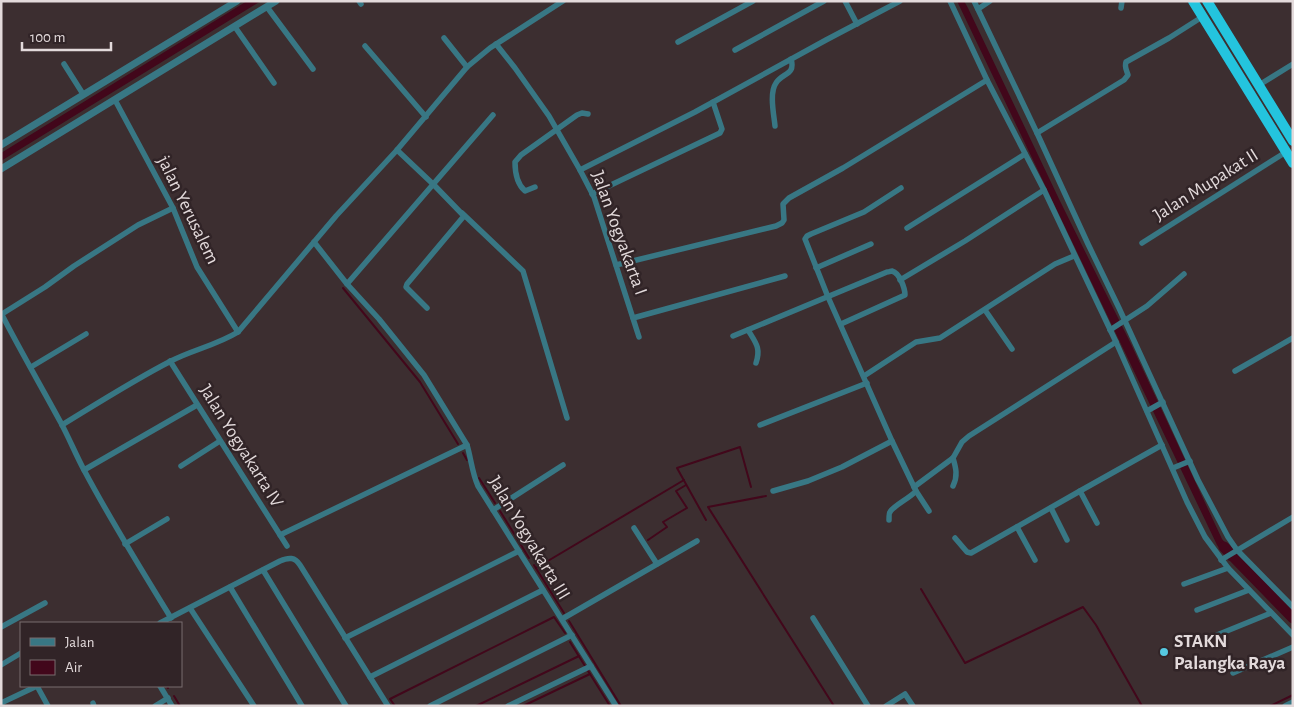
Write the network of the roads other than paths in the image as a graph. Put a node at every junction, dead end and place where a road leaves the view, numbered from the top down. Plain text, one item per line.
1 (237, 1) edge
2 (276, 1) edge
3 (563, 1) edge
4 (753, 1) edge
5 (824, 1) edge
6 (845, 1) edge
7 (900, 1) edge
8 (950, 1) edge
9 (974, 1) edge
10 (990, 1) edge
11 (1193, 1) edge
12 (1207, 1) edge
13 (267, 6) junction
14 (978, 9) junction
15 (1202, 17) junction
16 (857, 24) junction
17 (235, 27) junction
18 (444, 38) dead end
19 (678, 42) dead end
20 (496, 44) junction
21 (365, 46) dead end
22 (735, 50) dead end
23 (791, 59) junction
24 (64, 64) dead end
25 (1293, 64) edge
26 (467, 67) junction
27 (313, 69) dead end
28 (987, 80) junction
29 (274, 83) dead end
30 (1259, 85) junction
31 (84, 94) junction
32 (114, 100) junction
33 (713, 102) junction
34 (1270, 105) junction
35 (1260, 111) junction
36 (588, 114) dead end
37 (493, 116) dead end
38 (426, 117) junction
39 (775, 126) dead end
40 (557, 130) junction
41 (1037, 133) junction
42 (1293, 141) edge
43 (1, 145) edge
44 (397, 150) junction
45 (1286, 152) junction
46 (1025, 154) junction
47 (1293, 163) edge
48 (1, 169) edge
49 (580, 170) junction
50 (434, 184) junction
51 (535, 187) dead end
52 (901, 188) dead end
53 (1044, 190) junction
54 (592, 194) junction
55 (173, 208) junction
56 (462, 213) junction
57 (907, 228) dead end
58 (314, 242) junction
59 (1142, 243) dead end
60 (871, 244) dead end
61 (1074, 256) junction
62 (616, 265) junction
63 (816, 268) junction
64 (1184, 274) dead end
65 (785, 276) dead end
66 (900, 280) junction
67 (347, 284) junction
68 (828, 297) junction
69 (427, 308) dead end
70 (985, 310) junction
71 (2, 313) edge
72 (633, 318) junction
73 (841, 324) junction
74 (1118, 325) junction
75 (8, 326) junction
76 (1, 330) edge
77 (748, 330) junction
78 (238, 332) junction
79 (86, 334) dead end
80 (639, 336) dead end
81 (733, 336) dead end
82 (1293, 338) edge
83 (1116, 342) junction
84 (1012, 349) dead end
85 (170, 361) junction
86 (756, 363) dead end
87 (31, 367) junction
88 (1235, 371) dead end
89 (864, 376) junction
90 (867, 383) junction
91 (198, 405) junction
92 (1155, 406) junction
93 (567, 418) dead end
94 (62, 425) junction
95 (760, 426) dead end
96 (892, 440) junction
97 (220, 441) junction
98 (467, 445) junction
99 (1162, 445) junction
100 (953, 458) junction
101 (1188, 462) junction
102 (563, 465) dead end
103 (181, 466) dead end
104 (1174, 468) junction
105 (84, 470) junction
106 (953, 486) dead end
107 (915, 489) junction
108 (1080, 490) junction
109 (773, 491) dead end
110 (1050, 508) junction
111 (493, 510) junction
112 (929, 511) dead end
113 (1293, 516) edge
114 (167, 519) dead end
115 (889, 520) dead end
116 (1097, 522) dead end
117 (1017, 527) junction
118 (634, 528) dead end
119 (280, 535) junction
120 (955, 538) dead end
121 (1067, 540) dead end
122 (697, 541) dead end
123 (125, 544) junction
124 (287, 546) dead end
125 (519, 551) junction
126 (1235, 552) junction
127 (1223, 559) junction
128 (1036, 560) dead end
129 (657, 564) junction
130 (1228, 568) junction
131 (263, 570) junction
132 (1184, 584) dead end
133 (230, 587) junction
134 (543, 590) junction
135 (1249, 590) junction
136 (45, 603) dead end
137 (1293, 607) edge
138 (190, 608) junction
139 (1197, 610) dead end
140 (1271, 613) junction
141 (170, 618) junction
142 (813, 618) dead end
143 (562, 620) junction
144 (162, 622) edge
145 (1, 627) edge
146 (572, 635) junction
147 (1293, 635) edge
148 (1212, 637) dead end
149 (345, 638) junction
150 (1293, 647) edge
151 (20, 654) edge
152 (1, 665) edge
153 (591, 666) junction
154 (1233, 673) dead end
155 (370, 677) junction
156 (35, 687) edge
157 (38, 687) edge
158 (161, 687) edge
159 (168, 698) junction
160 (2, 701) edge
161 (1293, 702) edge
162 (48, 706) edge
163 (155, 706) edge
164 (172, 706) edge
165 (254, 706) edge
166 (302, 706) edge
167 (346, 706) edge
168 (388, 706) edge
169 (430, 706) edge
170 (508, 706) edge
171 (616, 706) edge
172 (868, 706) edge
173 (886, 706) edge
174 (914, 706) edge
175 (1285, 706) edge

1 - 31 street
2 - 13 street
3 - 20 street
4 - 19 street
5 - 22 street
6 - 16 street
7 - 16 street
8 - 28 street
9 - 14 street
10 - 14 street
11 - 15 highway
12 - 30 highway
13 - 17 street
13 - 27 street
14 - 41 street
15 - 35 highway
15 - 41 street
16 - 23 street
17 - 29 street
17 - 32 street
18 - 26 street
20 - 26 street
20 - 40 street, Jalan Yogyakarta I
21 - 38 street
23 - 33 street
23 - 39 street
24 - 31 street
25 - 30 street
26 - 38 street
28 - 46 street
28 - 62 street
30 - 34 highway
31 - 43 street
32 - 48 street
32 - 55 street, jalan Yerusalem
33 - 49 street
33 - 54 street
34 - 35 highway
34 - 42 highway
35 - 45 highway
36 - 40 street
37 - 50 street
38 - 44 street
40 - 49 street, Jalan Yogyakarta I
40 - 51 street
41 - 74 street
44 - 50 street
44 - 58 street
45 - 47 highway
45 - 59 street, Jalan Mupakat II
46 - 53 street
46 - 57 street
49 - 54 street, Jalan Yogyakarta I
50 - 56 street
50 - 67 street
52 - 63 street
53 - 61 street
53 - 66 street
54 - 62 street, Jalan Yogyakarta I
55 - 71 street
55 - 78 street, jalan Yerusalem
56 - 69 street
56 - 93 street
58 - 67 street, Jalan Yogyakarta III
58 - 78 street
60 - 63 street
61 - 70 street
61 - 74 street
62 - 72 street, Jalan Yogyakarta I
63 - 68 street
64 - 74 street
65 - 72 street
66 - 68 street
66 - 73 street
67 - 98 street, Jalan Yogyakarta III
68 - 73 street
68 - 77 street
70 - 84 street
70 - 89 street
71 - 75 street
72 - 80 street, Jalan Yogyakarta I
73 - 89 street
74 - 83 street
74 - 92 street
75 - 76 street
75 - 87 street
77 - 81 street
77 - 86 street
78 - 85 street
79 - 87 street
82 - 88 street
83 - 92 street
83 - 100 street
85 - 91 street, Jalan Yogyakarta IV
85 - 94 street
87 - 94 street
89 - 90 street
90 - 95 street
90 - 96 street
91 - 97 street, Jalan Yogyakarta IV
91 - 105 street
92 - 99 street
92 - 101 street
94 - 105 street
96 - 107 street
96 - 109 street
97 - 103 street
97 - 119 street, Jalan Yogyakarta IV
98 - 111 street, Jalan Yogyakarta III
98 - 119 street
99 - 104 street
99 - 108 street
100 - 106 street
100 - 107 street
101 - 104 street
101 - 126 street
102 - 111 street
104 - 127 street
105 - 123 street
107 - 112 street
107 - 115 street
108 - 110 street
108 - 116 street
110 - 117 street
110 - 121 street
111 - 125 street, Jalan Yogyakarta III
113 - 126 street
114 - 123 street
117 - 120 street
117 - 128 street
118 - 129 street
119 - 124 street, Jalan Yogyakarta IV
122 - 129 street
123 - 141 street
125 - 134 street, Jalan Yogyakarta III
125 - 149 street
126 - 127 street
126 - 137 street
127 - 130 street
129 - 143 street
130 - 132 street
130 - 135 street
131 - 133 street
131 - 149 street
131 - 167 street
133 - 138 street
133 - 166 street
134 - 143 street, Jalan Yogyakarta III
134 - 155 street
135 - 139 street
135 - 140 street
136 - 145 street
138 - 141 street
138 - 165 street
140 - 147 street
140 - 148 street
141 - 144 street
142 - 172 street
143 - 146 street, Jalan Yogyakarta III
146 - 153 street, Jalan Yogyakarta III
146 - 169 street
149 - 155 street
150 - 154 street
151 - 152 street
153 - 170 street
153 - 171 street, Jalan Yogyakarta III
155 - 168 street
156 - 160 street
157 - 162 street
158 - 159 street
159 - 163 street
159 - 164 street
161 - 175 street
173 - 174 street

